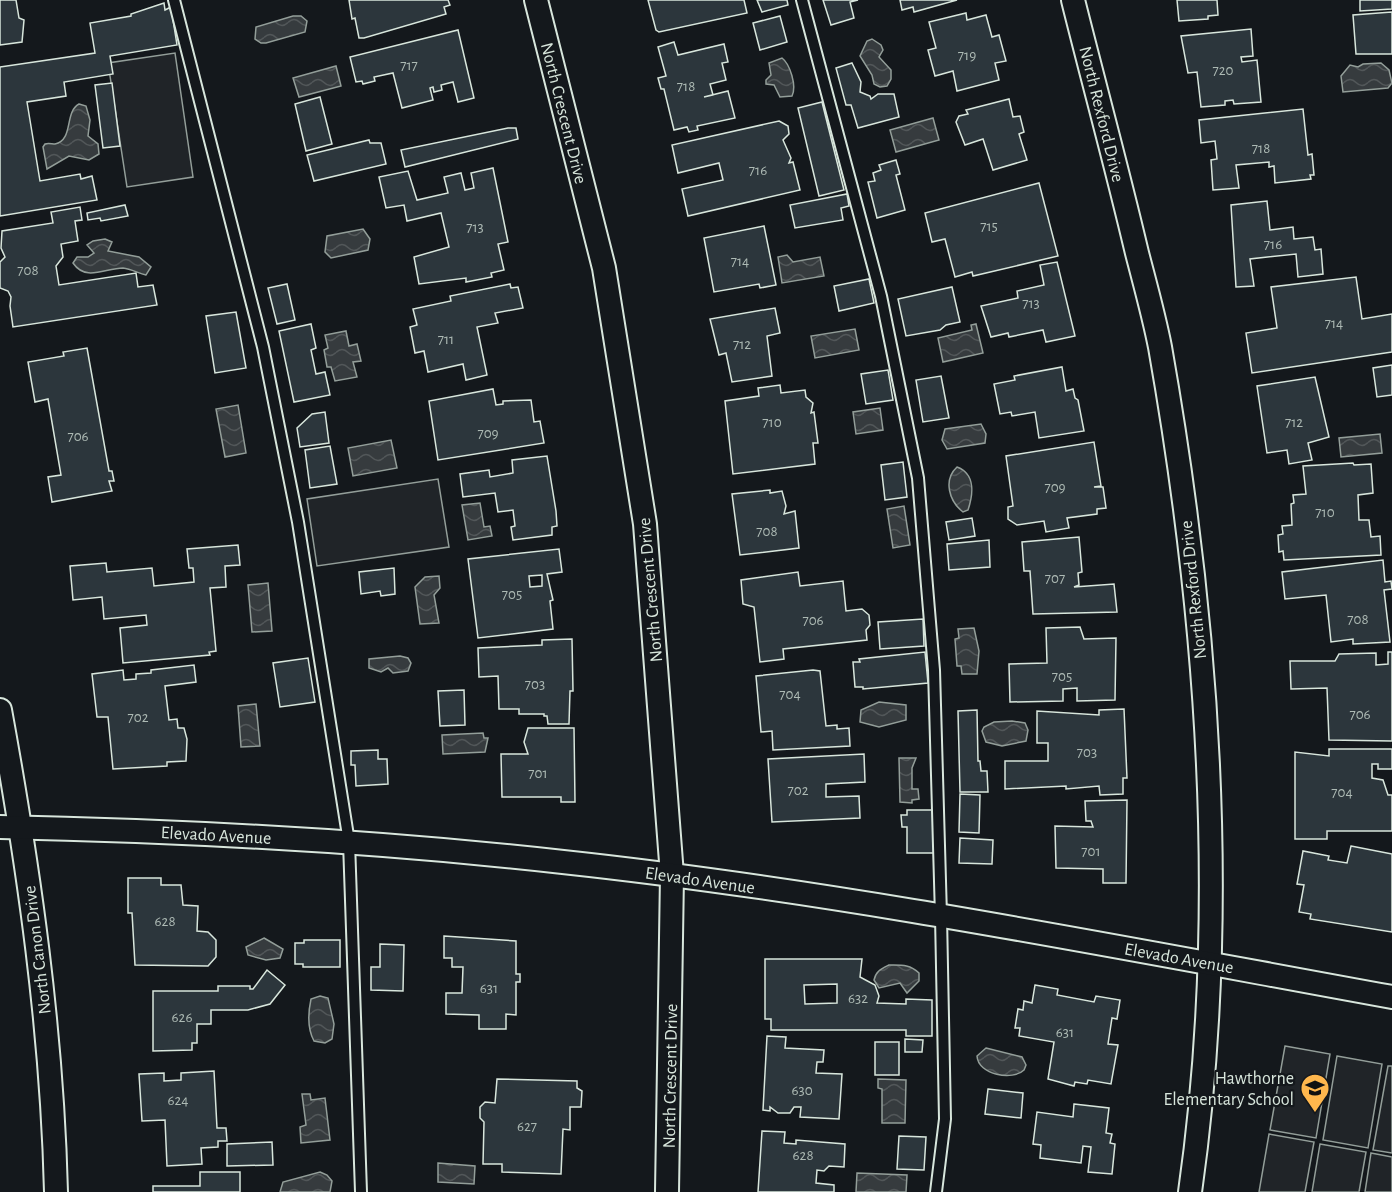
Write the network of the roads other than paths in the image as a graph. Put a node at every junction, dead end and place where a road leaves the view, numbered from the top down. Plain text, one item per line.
1 (174, 0) edge
2 (536, 0) edge
3 (802, 0) edge
4 (1073, 0) edge
5 (0, 710) edge
6 (11, 827) edge
7 (349, 842) junction
8 (672, 875) junction
9 (941, 916) junction
10 (1211, 964) junction
11 (1392, 996) edge
12 (56, 1192) edge
13 (360, 1192) edge
14 (667, 1192) edge
15 (936, 1192) edge
16 (1190, 1192) edge

1 - 7 lane
2 - 8 street, North Crescent Drive
3 - 9 lane
4 - 10 street, North Rexford Drive
5 - 6 street, North Canon Drive
6 - 7 street, Elevado Avenue
6 - 12 street, North Canon Drive
7 - 8 street, Elevado Avenue
7 - 13 lane
8 - 9 street, Elevado Avenue
8 - 14 street, North Crescent Drive
9 - 10 street, Elevado Avenue
9 - 15 lane
10 - 11 street, Elevado Avenue
10 - 16 street, North Rexford Drive

